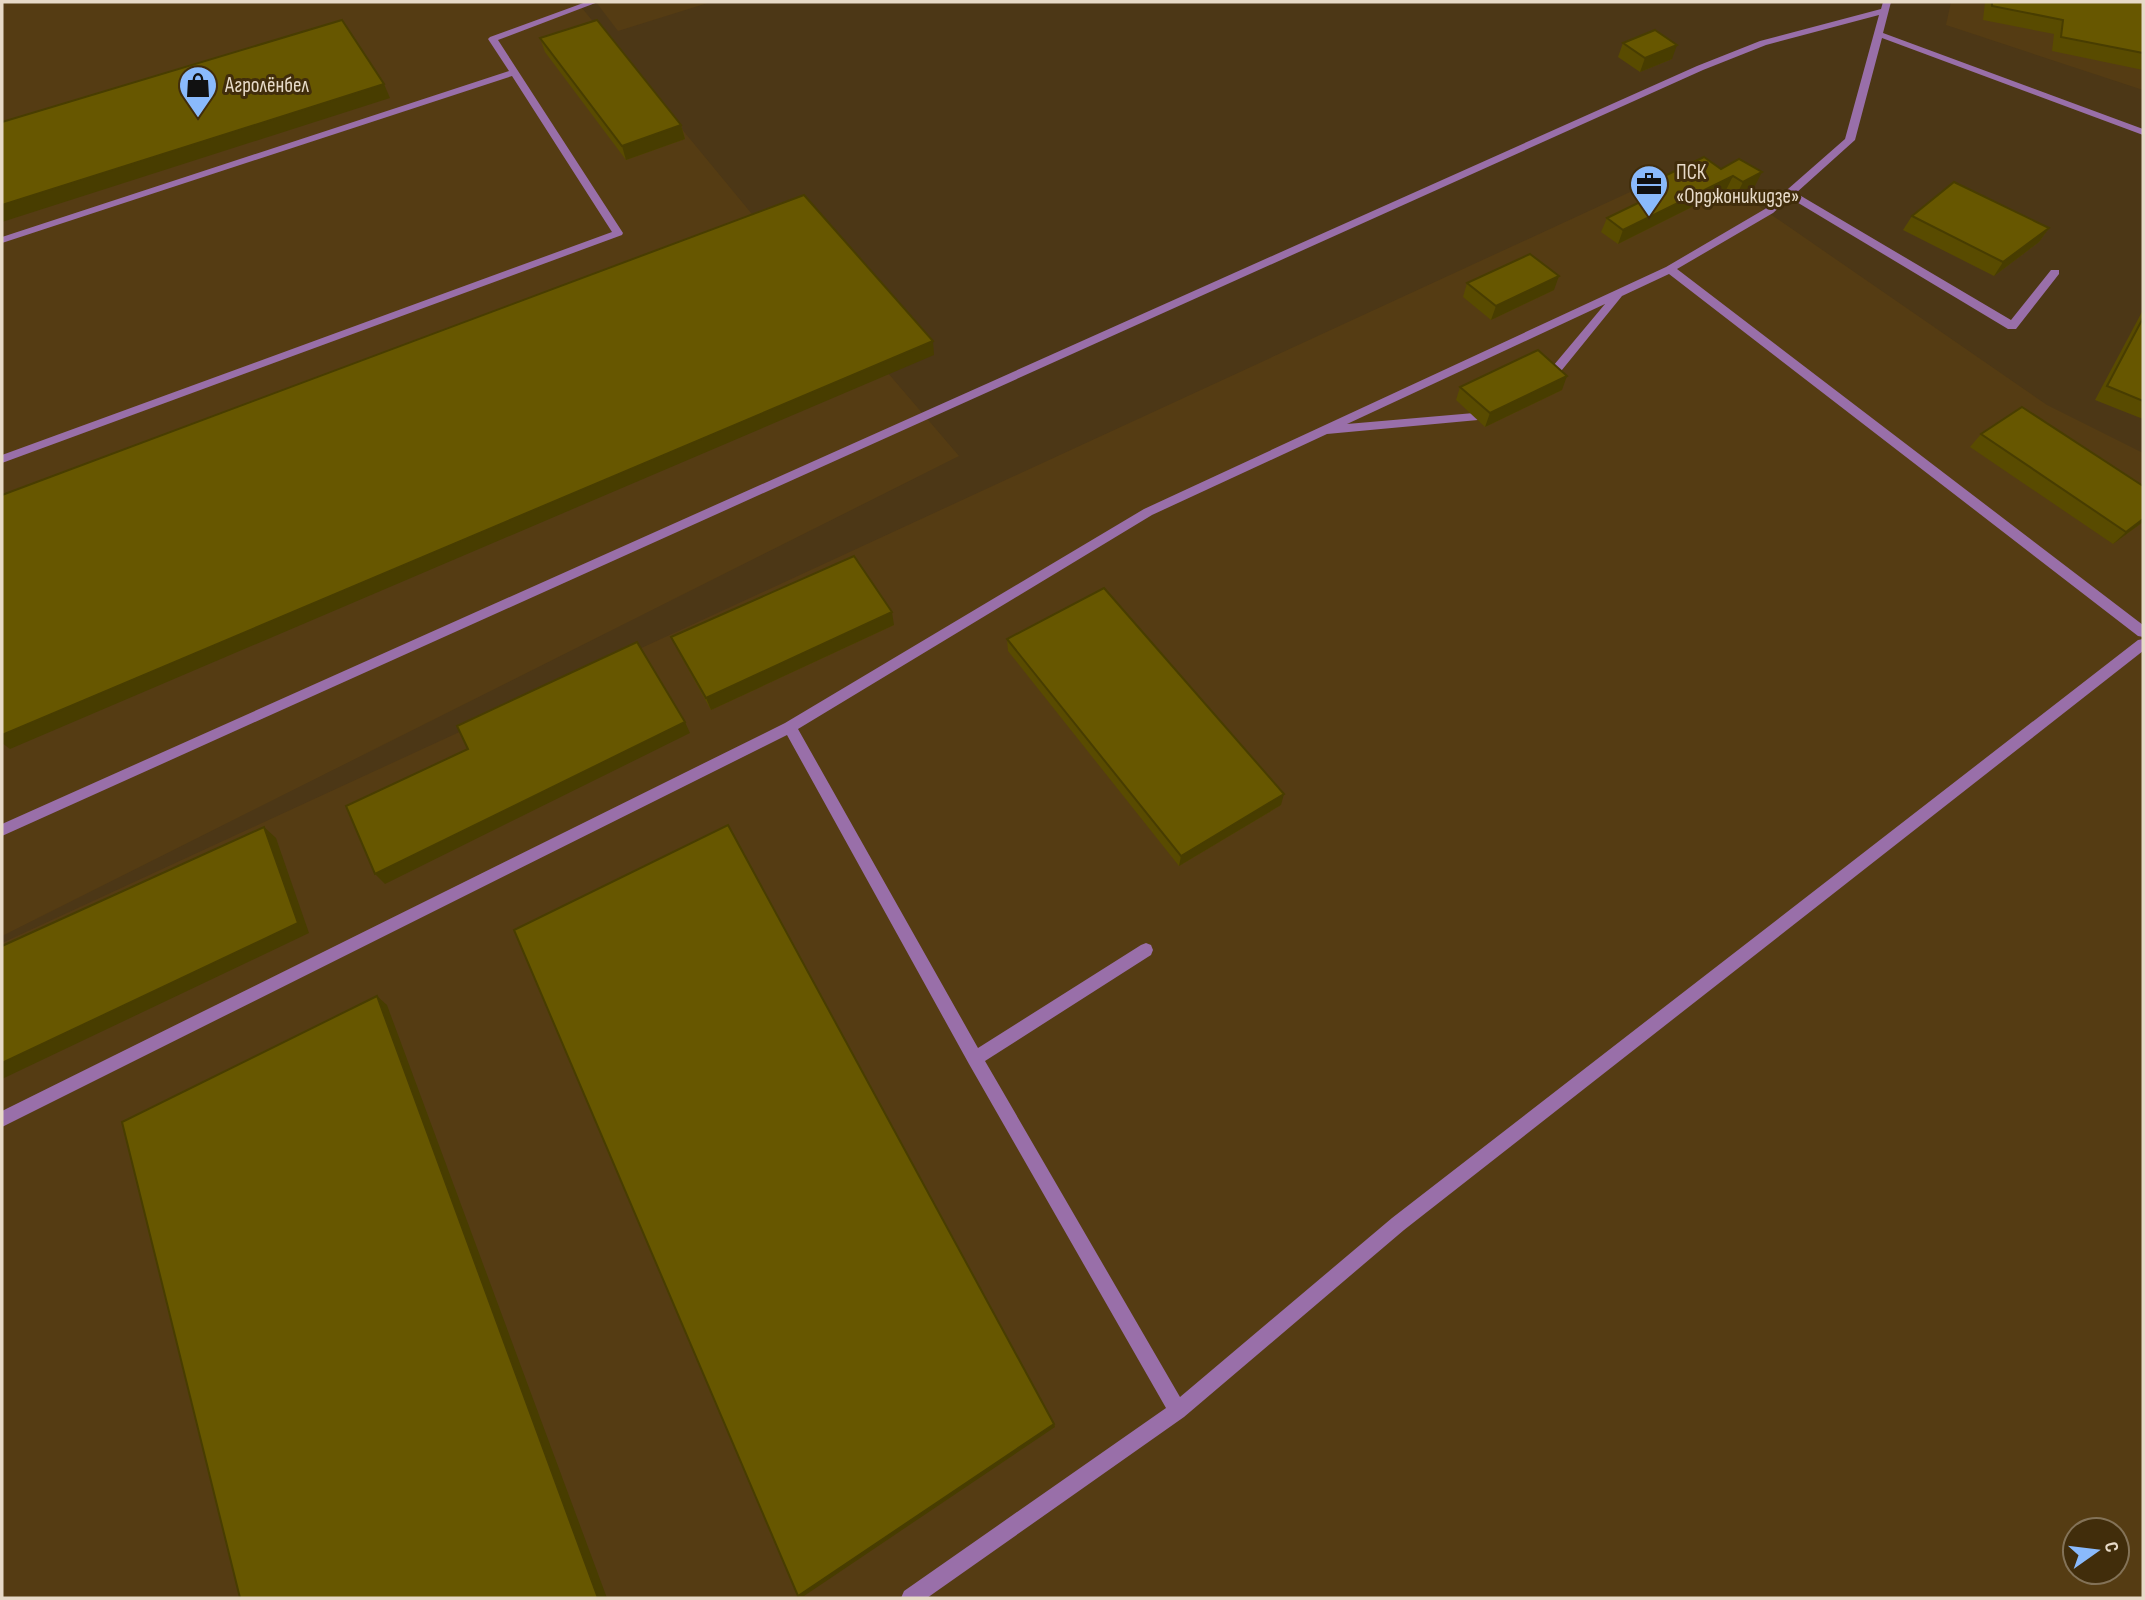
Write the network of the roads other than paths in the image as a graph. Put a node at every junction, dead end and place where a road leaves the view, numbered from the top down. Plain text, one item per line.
1 (594, 2) edge
2 (1886, 6) edge
3 (1879, 34) junction
4 (515, 72) junction
5 (2143, 131) edge
6 (1790, 193) junction
7 (2, 240) edge
8 (1670, 270) junction
9 (2054, 272) dead end
10 (1620, 293) junction
11 (1549, 379) edge
12 (1474, 417) edge
13 (1320, 431) junction
14 (2, 459) edge
15 (2143, 632) edge
16 (2143, 644) edge
17 (790, 727) junction
18 (2, 830) edge
19 (1146, 950) dead end
20 (975, 1059) junction
21 (2, 1119) edge
22 (1178, 1410) junction
23 (931, 1592) edge
24 (911, 1598) edge

1 - 4 lane
2 - 3 lane
2 - 18 lane
3 - 5 lane
3 - 6 lane
4 - 7 lane
4 - 14 lane
6 - 8 lane
6 - 9 lane
8 - 10 lane
8 - 15 lane
10 - 11 lane
10 - 13 lane
12 - 13 lane
13 - 17 lane
16 - 22 lane
17 - 20 lane
17 - 21 lane
19 - 20 lane
20 - 22 lane
22 - 23 lane
23 - 24 lane

